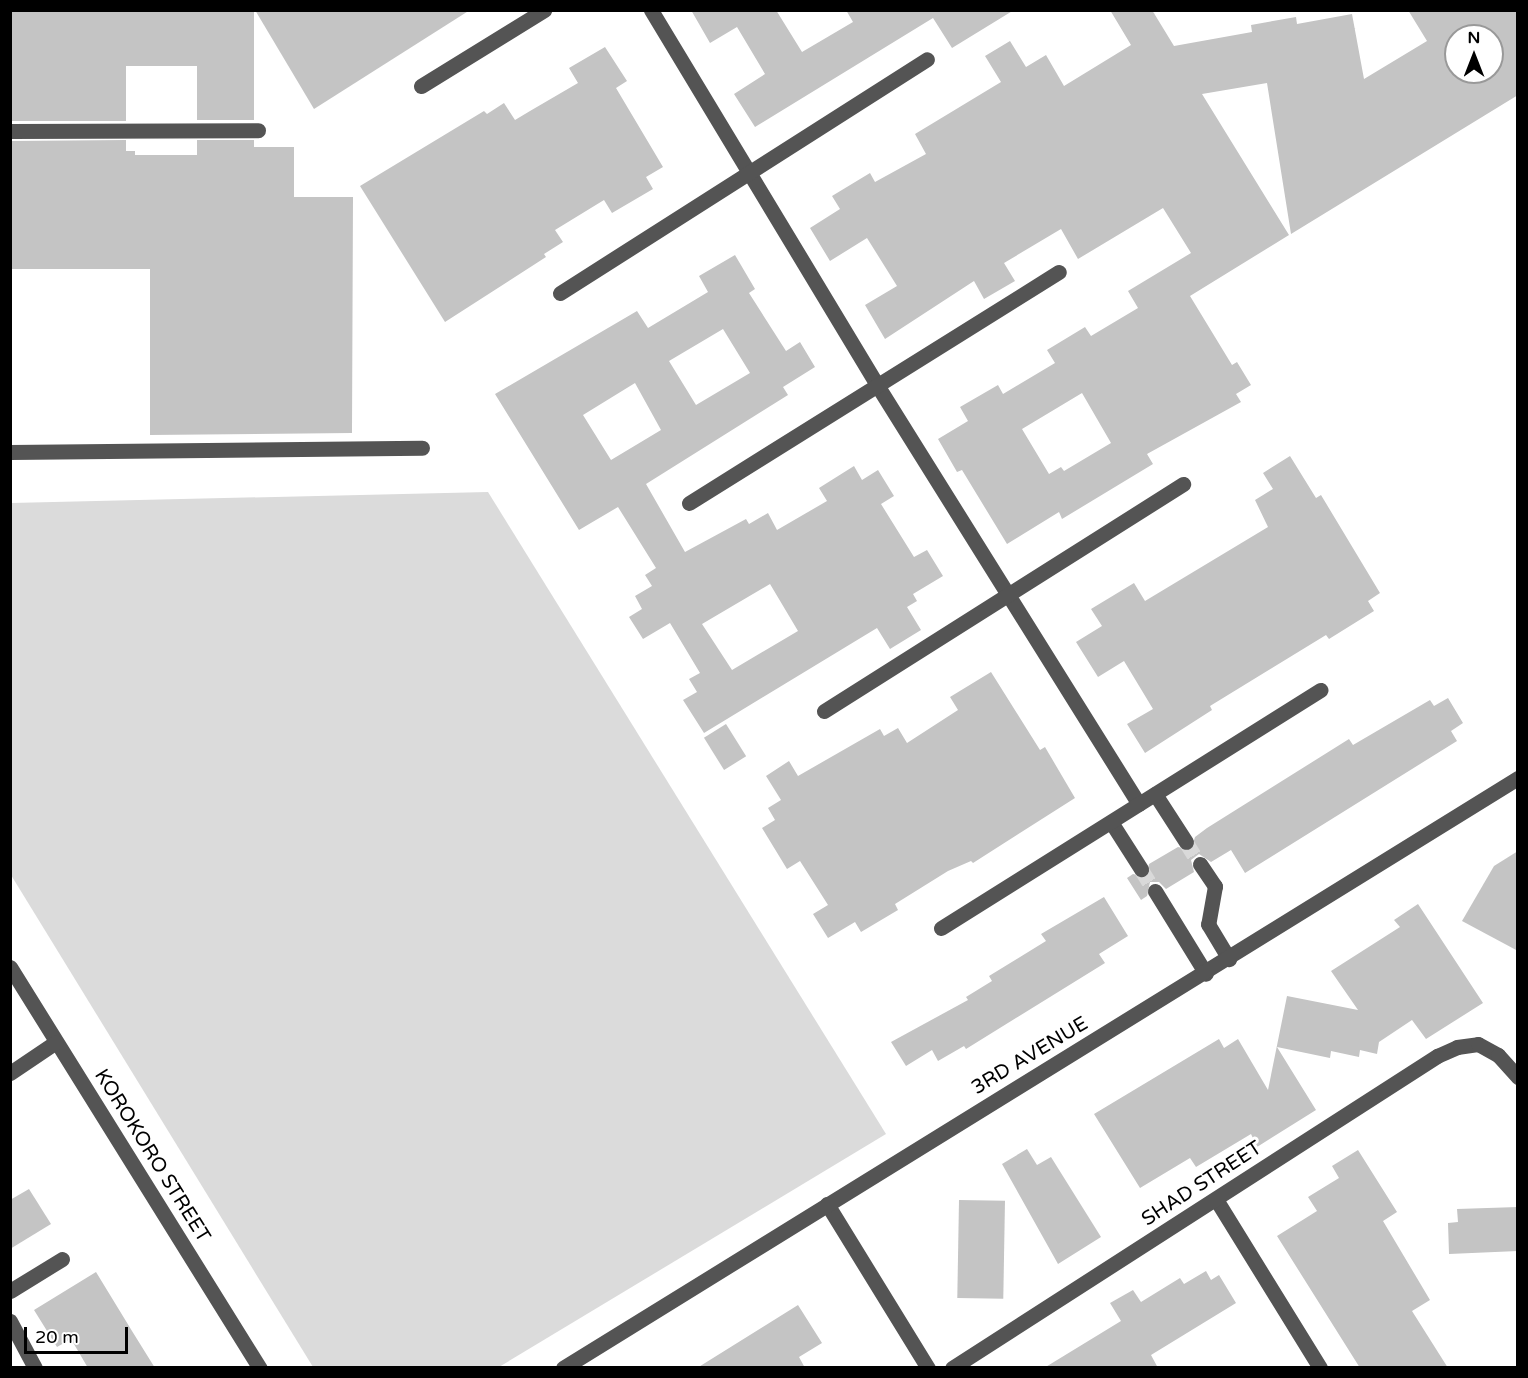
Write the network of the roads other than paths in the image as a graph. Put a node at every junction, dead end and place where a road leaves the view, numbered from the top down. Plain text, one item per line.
1 (544, 10) edge
2 (651, 10) edge
3 (927, 59) dead end
4 (421, 86) dead end
5 (258, 130) dead end
6 (10, 131) edge
7 (748, 173) junction
8 (1059, 272) dead end
9 (560, 293) dead end
10 (876, 385) junction
11 (422, 448) dead end
12 (10, 452) edge
13 (1183, 484) dead end
14 (689, 503) dead end
15 (1007, 594) junction
16 (1321, 690) dead end
17 (824, 711) dead end
18 (1518, 778) edge
19 (1155, 794) junction
20 (1139, 804) junction
21 (1111, 822) junction
22 (1186, 842) tunnel mouth
23 (1200, 864) tunnel mouth
24 (1141, 869) tunnel mouth
25 (1155, 891) tunnel mouth
26 (941, 928) dead end
27 (1229, 959) junction
28 (10, 967) edge
29 (1206, 974) junction
30 (56, 1042) junction
31 (10, 1073) edge
32 (1518, 1077) edge
33 (1217, 1201) junction
34 (827, 1204) junction
35 (62, 1259) dead end
36 (10, 1291) edge
37 (10, 1321) edge
38 (35, 1368) edge
39 (260, 1368) edge
40 (564, 1368) edge
41 (928, 1368) edge
42 (952, 1368) edge
43 (1320, 1368) edge

1 - 4 street
2 - 7 street
3 - 7 street
5 - 6 street
7 - 9 street
7 - 10 street
8 - 10 street
10 - 14 street
10 - 15 street
11 - 12 street
13 - 15 street
15 - 17 street
15 - 20 street
16 - 19 street
18 - 27 street, 3RD AVENUE
19 - 20 street
19 - 22 street
20 - 21 street
21 - 24 street
21 - 26 street
23 - 27 street
25 - 29 street
27 - 29 street, 3RD AVENUE
28 - 30 street, KOROKORO STREET
29 - 34 street, 3RD AVENUE
30 - 31 street
30 - 39 street, KOROKORO STREET
32 - 33 street, SHAD STREET
33 - 42 street, SHAD STREET
33 - 43 street
34 - 40 street, 3RD AVENUE
34 - 41 street
35 - 36 street
37 - 38 street

